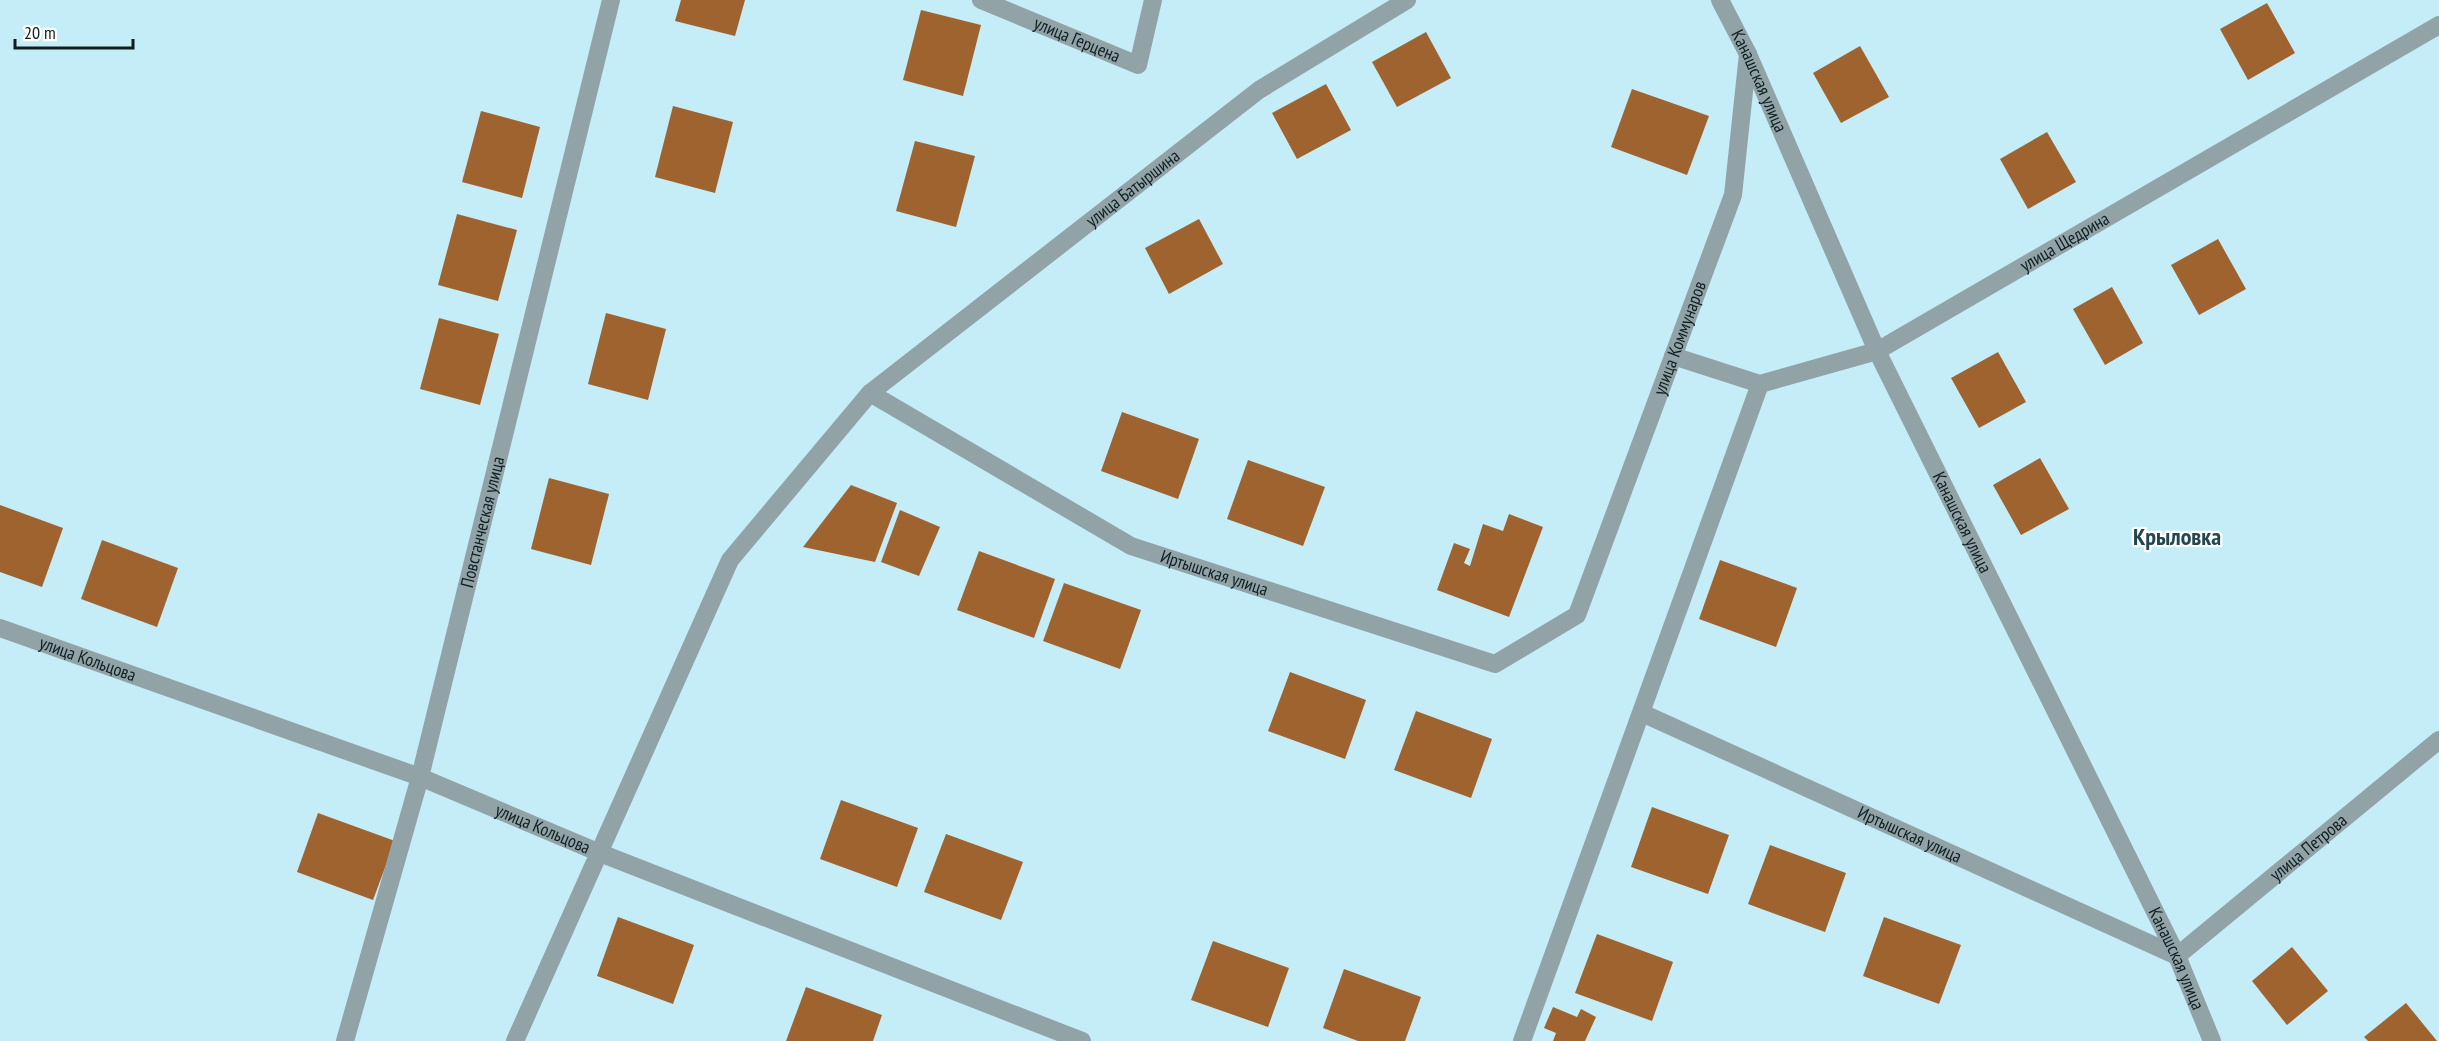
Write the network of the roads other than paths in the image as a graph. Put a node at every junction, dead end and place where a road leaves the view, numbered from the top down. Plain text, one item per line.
1 (611, 0) edge
2 (981, 0) edge
3 (1154, 0) edge
4 (1407, 0) edge
5 (1720, 0) edge
6 (2439, 25) edge
7 (1748, 54) junction
8 (1877, 351) junction
9 (1672, 356) junction
10 (1760, 384) junction
11 (870, 393) junction
12 (1577, 615) joint
13 (0, 628) edge
14 (1642, 712) junction
15 (2439, 740) edge
16 (420, 777) junction
17 (600, 853) junction
18 (2177, 956) junction
19 (345, 1041) edge
20 (515, 1041) edge
21 (1082, 1041) edge
22 (1522, 1041) edge
23 (2212, 1041) edge

1 - 16 street, Повстанческая улица
2 - 3 street, улица Герцена
4 - 11 street, улица Батыршина
5 - 7 street, Канашская улица
6 - 8 street, улица Щедрина
7 - 8 street, Канашская улица
7 - 9 street, улица Коммунаров
8 - 10 street, улица Щедрина
8 - 18 street, Канашская улица
9 - 10 street
9 - 12 street, улица Коммунаров
10 - 14 street
11 - 12 street, Иртышская улица
11 - 17 street
13 - 16 street, улица Кольцова
14 - 18 street, Иртышская улица
14 - 22 street
15 - 18 street, улица Петрова
16 - 17 street, улица Кольцова
16 - 19 street, Повстанческая улица
17 - 20 street
17 - 21 street, улица Кольцова
18 - 23 street, Канашская улица

